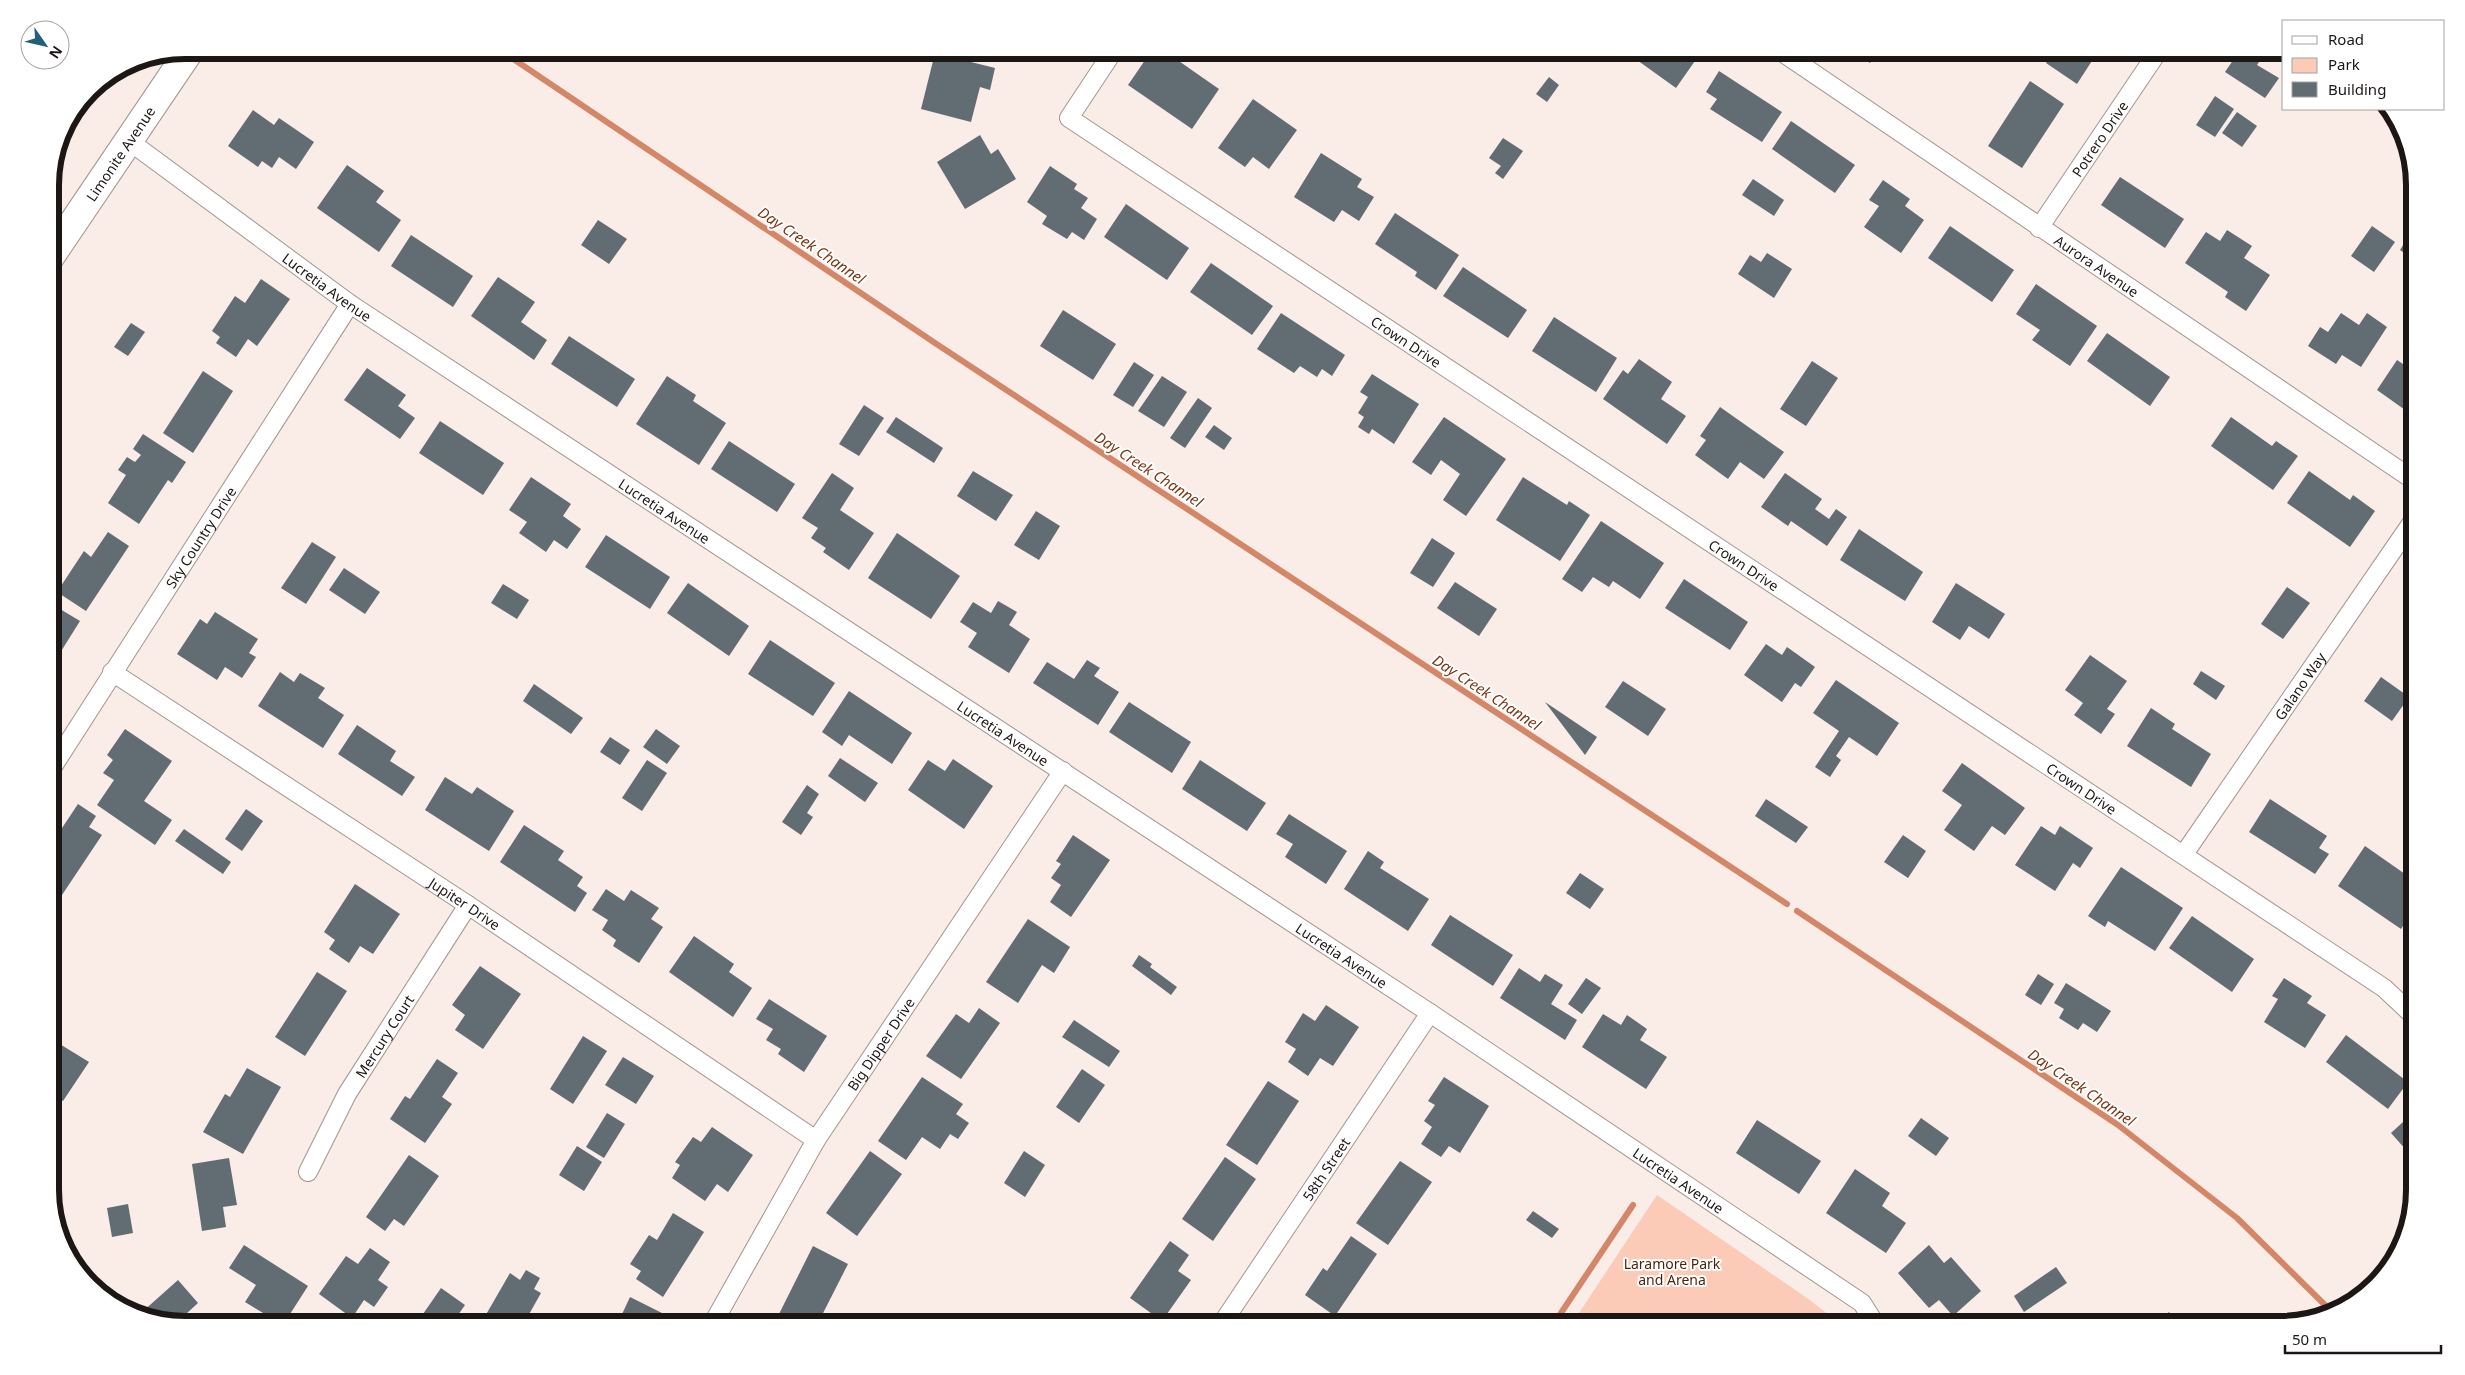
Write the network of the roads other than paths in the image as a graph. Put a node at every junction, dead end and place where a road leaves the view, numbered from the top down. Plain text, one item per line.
1 (184, 59) edge
2 (1108, 59) edge
3 (1792, 59) edge
4 (2153, 59) edge
5 (129, 141) junction
6 (2039, 228) junction
7 (59, 244) edge
8 (350, 304) junction
9 (2406, 475) edge
10 (2406, 531) edge
11 (112, 672) junction
12 (59, 757) edge
13 (1063, 771) junction
14 (2184, 854) junction
15 (468, 904) junction
16 (2406, 1009) edge
17 (1430, 1013) junction
18 (816, 1140) junction
19 (308, 1172) dead end
20 (717, 1316) edge
21 (1227, 1316) edge
22 (1871, 1316) edge

1 - 5 main road, Limonite Avenue
2 - 14 street, Crown Drive
3 - 6 street, Aurora Avenue
4 - 6 street, Potrero Drive
5 - 7 main road, Limonite Avenue
5 - 8 street, Lucretia Avenue
6 - 9 street, Aurora Avenue
8 - 11 street, Sky Country Drive
8 - 13 street, Lucretia Avenue
10 - 14 street, Galano Way
11 - 12 street, Sky Country Drive
11 - 15 street, Jupiter Drive
13 - 17 street, Lucretia Avenue
13 - 18 street, Big Dipper Drive
14 - 16 street, Crown Drive
15 - 18 street, Jupiter Drive
15 - 19 street, Mercury Court
17 - 21 street, 58th Street
17 - 22 street, Lucretia Avenue
18 - 20 street, Big Dipper Drive

